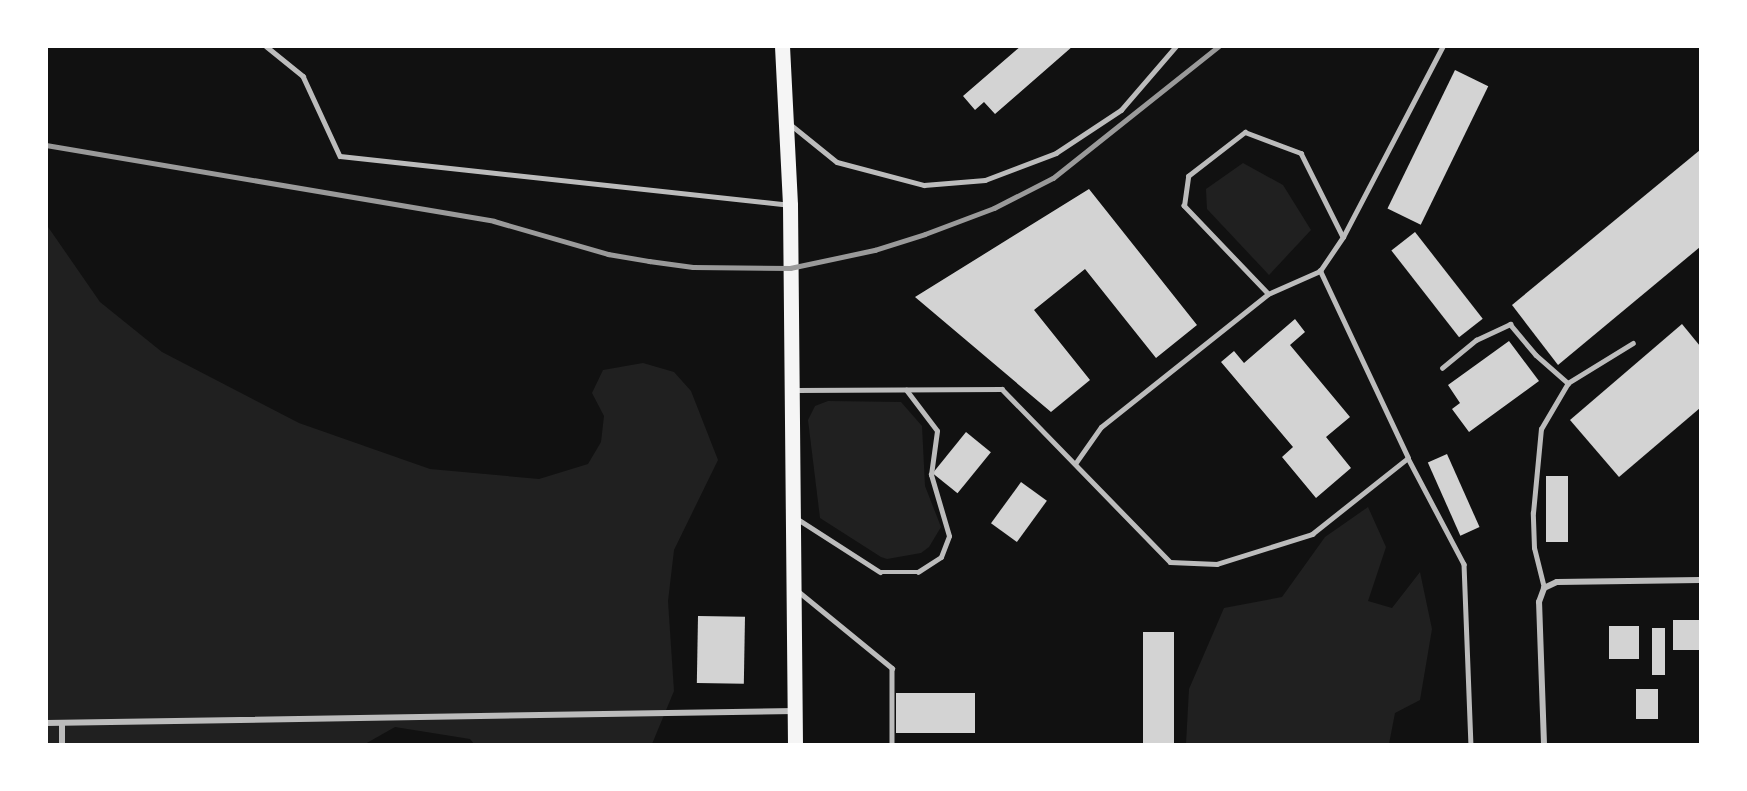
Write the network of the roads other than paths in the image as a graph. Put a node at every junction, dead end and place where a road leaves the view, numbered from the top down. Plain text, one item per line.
1 (266, 46) edge
2 (782, 46) edge
3 (1176, 46) edge
4 (1443, 46) edge
5 (786, 120) junction
6 (790, 206) junction
7 (1343, 237) junction
8 (1320, 271) junction
9 (1268, 294) junction
10 (1633, 343) dead end
11 (1442, 368) dead end
12 (1568, 383) junction
13 (790, 390) junction
14 (906, 390) junction
15 (1408, 458) junction
16 (1075, 464) junction
17 (791, 515) junction
18 (1701, 580) edge
19 (793, 586) junction
20 (1544, 588) junction
21 (795, 711) junction
22 (46, 723) edge
23 (62, 723) junction
24 (62, 744) edge
25 (795, 744) edge
26 (892, 744) edge
27 (1471, 744) edge
28 (1544, 744) edge

1 - 6 lane
2 - 5 main road
3 - 5 lane
4 - 7 lane
5 - 6 main road
6 - 13 main road
7 - 8 lane
7 - 9 lane
8 - 9 lane
8 - 15 lane
9 - 16 lane
10 - 12 lane
11 - 12 lane
12 - 20 lane
13 - 14 lane
13 - 17 main road
14 - 16 lane
14 - 17 lane
15 - 16 lane
15 - 27 lane
17 - 19 main road
18 - 20 street
19 - 21 main road
19 - 26 lane
20 - 28 street
21 - 23 street
21 - 25 main road
22 - 23 street
23 - 24 street

